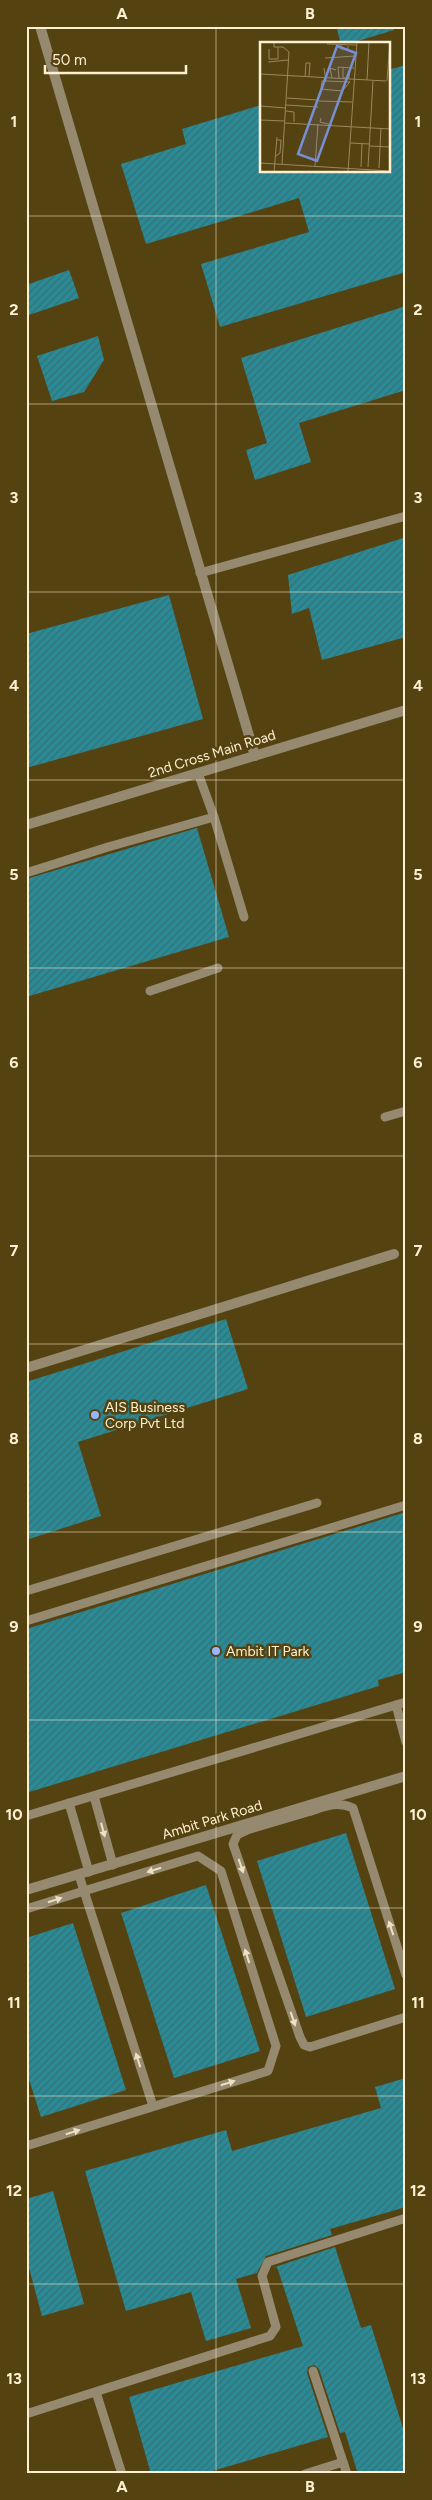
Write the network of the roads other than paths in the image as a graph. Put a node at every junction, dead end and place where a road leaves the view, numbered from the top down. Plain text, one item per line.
1 (40, 26) edge
2 (406, 516) edge
3 (200, 573) junction
4 (406, 710) edge
5 (255, 756) junction
6 (198, 773) junction
7 (214, 818) junction
8 (26, 824) edge
9 (26, 873) edge
10 (244, 917) dead end
11 (218, 968) dead end
12 (150, 990) dead end
13 (406, 1111) edge
14 (385, 1117) dead end
15 (394, 1254) dead end
16 (26, 1368) edge
17 (317, 1503) dead end
18 (406, 1505) edge
19 (26, 1591) edge
20 (26, 1621) edge
21 (406, 1702) edge
22 (396, 1705) junction
23 (406, 1742) edge
24 (406, 1776) edge
25 (94, 1796) junction
26 (69, 1804) junction
27 (310, 1808) junction
28 (26, 1816) edge
29 (246, 1827) junction
30 (112, 1864) junction
31 (84, 1873) junction
32 (26, 1890) edge
33 (84, 1891) junction
34 (26, 1909) edge
35 (406, 1974) edge
36 (406, 2018) edge
37 (153, 2106) junction
38 (26, 2146) edge
39 (406, 2218) edge
40 (314, 2371) dead end
41 (96, 2392) junction
42 (26, 2414) edge
43 (343, 2462) junction
44 (122, 2474) edge
45 (305, 2474) edge
46 (347, 2474) edge

1 - 3 street
2 - 3 lane
3 - 5 street
4 - 5 street, 2nd Cross Main Road
5 - 6 street, 2nd Cross Main Road
6 - 7 lane
6 - 8 street, 2nd Cross Main Road
7 - 9 lane
7 - 10 lane
11 - 12 lane
13 - 14 lane
15 - 16 street
17 - 19 lane
18 - 20 lane
21 - 22 lane
22 - 23 lane
22 - 25 lane
24 - 27 street, Ambit Park Road
25 - 26 lane
25 -> 30 lane
26 - 28 lane
26 - 31 lane
27 - 29 street, Ambit Park Road
35 -> 27 lane
29 - 30 street, Ambit Park Road
29 -> 36 lane
30 - 31 street, Ambit Park Road
31 - 32 street, Ambit Park Road
31 - 33 lane
34 -> 33 lane
37 -> 33 lane
37 -> 33 lane
38 -> 37 lane
39 - 41 lane
40 - 43 lane
41 - 42 lane
41 - 44 lane
43 - 45 lane
43 - 46 lane

